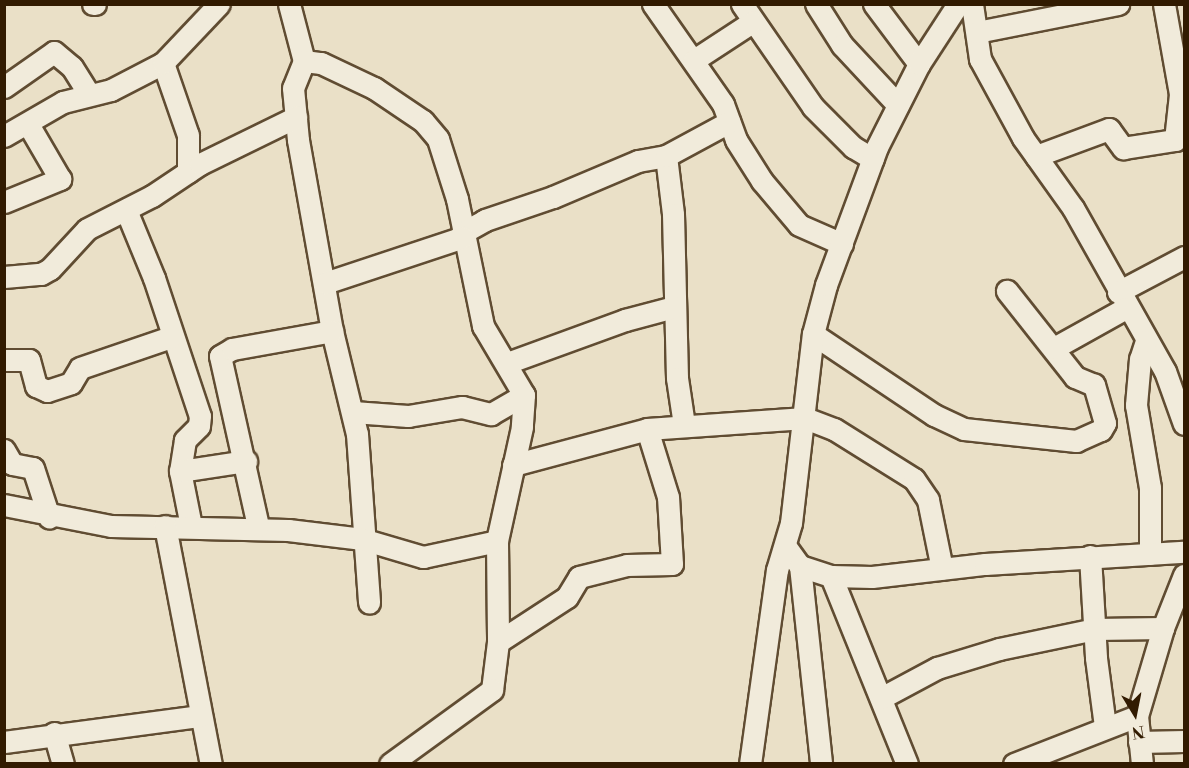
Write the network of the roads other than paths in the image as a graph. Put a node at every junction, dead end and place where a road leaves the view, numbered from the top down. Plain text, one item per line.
1 (219, 4) edge
2 (289, 4) edge
3 (816, 4) edge
4 (874, 4) edge
5 (958, 4) edge
6 (972, 4) edge
7 (1118, 4) edge
8 (1164, 4) edge
9 (662, 7) edge
10 (1035, 12) edge
11 (747, 13) edge
12 (977, 32) junction
13 (694, 60) junction
14 (304, 61) junction
15 (163, 63) junction
16 (919, 64) junction
17 (4, 87) edge
18 (89, 94) junction
19 (898, 105) junction
20 (296, 117) junction
21 (729, 122) junction
22 (28, 124) junction
23 (4, 136) edge
24 (666, 156) junction
25 (1036, 156) junction
26 (873, 159) junction
27 (188, 172) junction
28 (4, 202) edge
29 (126, 210) junction
30 (463, 235) junction
31 (842, 244) junction
32 (1185, 257) edge
33 (4, 277) edge
34 (325, 282) junction
35 (1007, 291) dead end
36 (1122, 300) junction
37 (674, 307) junction
38 (332, 332) junction
39 (813, 334) junction
40 (171, 337) junction
41 (1146, 341) junction
42 (1054, 348) junction
43 (4, 360) edge
44 (507, 363) junction
45 (1175, 373) edge
46 (524, 395) junction
47 (353, 412) junction
48 (805, 418) junction
49 (1185, 424) edge
50 (684, 425) junction
51 (647, 429) junction
52 (4, 450) edge
53 (246, 461) junction
54 (513, 465) junction
55 (180, 471) junction
56 (4, 505) edge
57 (49, 517) junction
58 (165, 526) junction
59 (191, 526) junction
60 (258, 526) junction
61 (362, 539) junction
62 (498, 541) junction
63 (786, 547) junction
64 (1185, 552) edge
65 (1150, 554) junction
66 (1090, 556) junction
67 (800, 566) junction
68 (942, 569) junction
69 (1185, 575) edge
70 (831, 576) junction
71 (369, 603) dead end
72 (1163, 628) junction
73 (1095, 629) junction
74 (498, 642) junction
75 (881, 698) junction
76 (200, 716) junction
77 (1137, 716) junction
78 (1105, 726) junction
79 (54, 733) junction
80 (1185, 741) edge
81 (4, 742) edge
82 (1139, 742) junction
83 (63, 764) edge
84 (211, 764) edge
85 (390, 764) edge
86 (750, 764) edge
87 (821, 764) edge
88 (907, 764) edge
89 (1014, 764) edge
90 (1143, 764) edge

1 - 15 street
2 - 14 street
3 - 19 street
4 - 16 street
5 - 16 street
6 - 12 street
7 - 10 street
8 - 25 street
9 - 13 street
10 - 12 street
11 - 13 street
11 - 26 street
12 - 25 street
13 - 21 street
14 - 20 street
14 - 30 street
15 - 18 street
15 - 27 street
16 - 19 street
17 - 18 street
18 - 22 street
19 - 26 street
20 - 27 street
20 - 34 street
21 - 24 street
21 - 31 street
22 - 23 street
22 - 28 street
24 - 30 street
24 - 37 street
25 - 36 street
26 - 31 street
27 - 29 street
29 - 33 street
29 - 40 street
30 - 34 street
30 - 44 street
31 - 39 street
32 - 36 street
34 - 38 street
35 - 42 street
36 - 41 street
36 - 42 street
37 - 44 street
37 - 50 street
38 - 47 street
38 - 53 street
39 - 42 street
39 - 48 street
40 - 43 street
40 - 55 street
41 - 45 street
41 - 65 street
44 - 46 street
45 - 49 street
46 - 47 street
46 - 54 street
47 - 61 street
48 - 50 street
48 - 63 street
48 - 68 street
50 - 51 street
51 - 54 street
51 - 74 street
52 - 57 street
53 - 55 street
53 - 60 street
54 - 62 street
55 - 59 street
56 - 57 street
57 - 58 street
58 - 59 street
58 - 76 street
59 - 60 street
60 - 61 street
61 - 62 street
61 - 71 street
62 - 74 street
63 - 67 street
63 - 86 street
64 - 65 street
65 - 66 street
66 - 68 street
66 - 73 street
67 - 70 street
67 - 87 street
68 - 70 street
69 - 72 street
70 - 75 street
72 - 73 street
72 - 77 street
73 - 75 street
73 - 78 street
74 - 85 street
75 - 88 street
76 - 79 street
76 - 84 street
77 - 78 street
77 - 82 street
78 - 89 street
79 - 81 street
79 - 83 street
80 - 82 street
82 - 90 street

